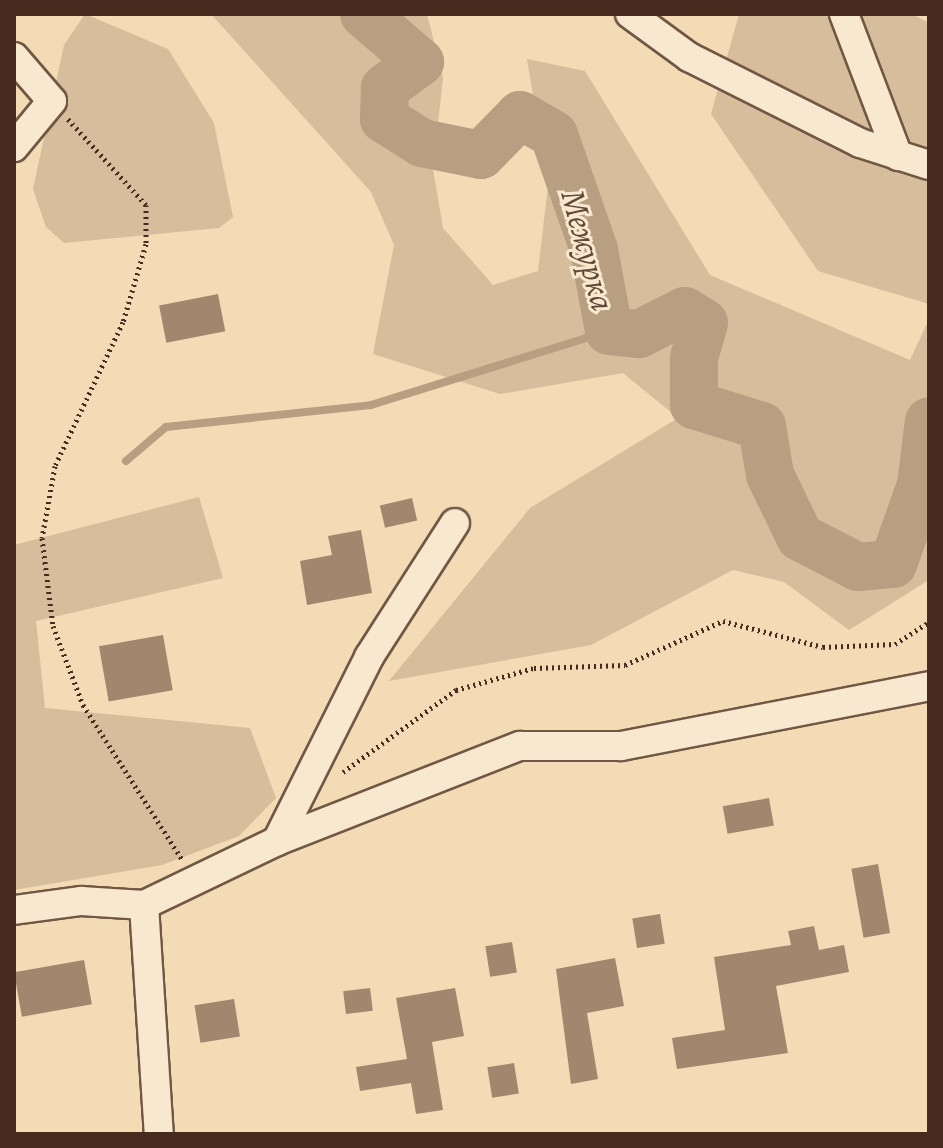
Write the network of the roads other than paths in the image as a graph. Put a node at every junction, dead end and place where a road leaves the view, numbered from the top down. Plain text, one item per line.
1 (630, 14) edge
2 (844, 14) edge
3 (14, 57) edge
4 (17, 147) edge
5 (898, 156) junction
6 (929, 165) edge
7 (455, 523) dead end
8 (929, 686) edge
9 (277, 841) junction
10 (144, 905) junction
11 (14, 910) edge
12 (159, 1134) edge

1 - 5 street
2 - 5 street
3 - 4 street
5 - 6 street
7 - 9 street
8 - 9 street
9 - 10 street
10 - 11 street
10 - 12 street

